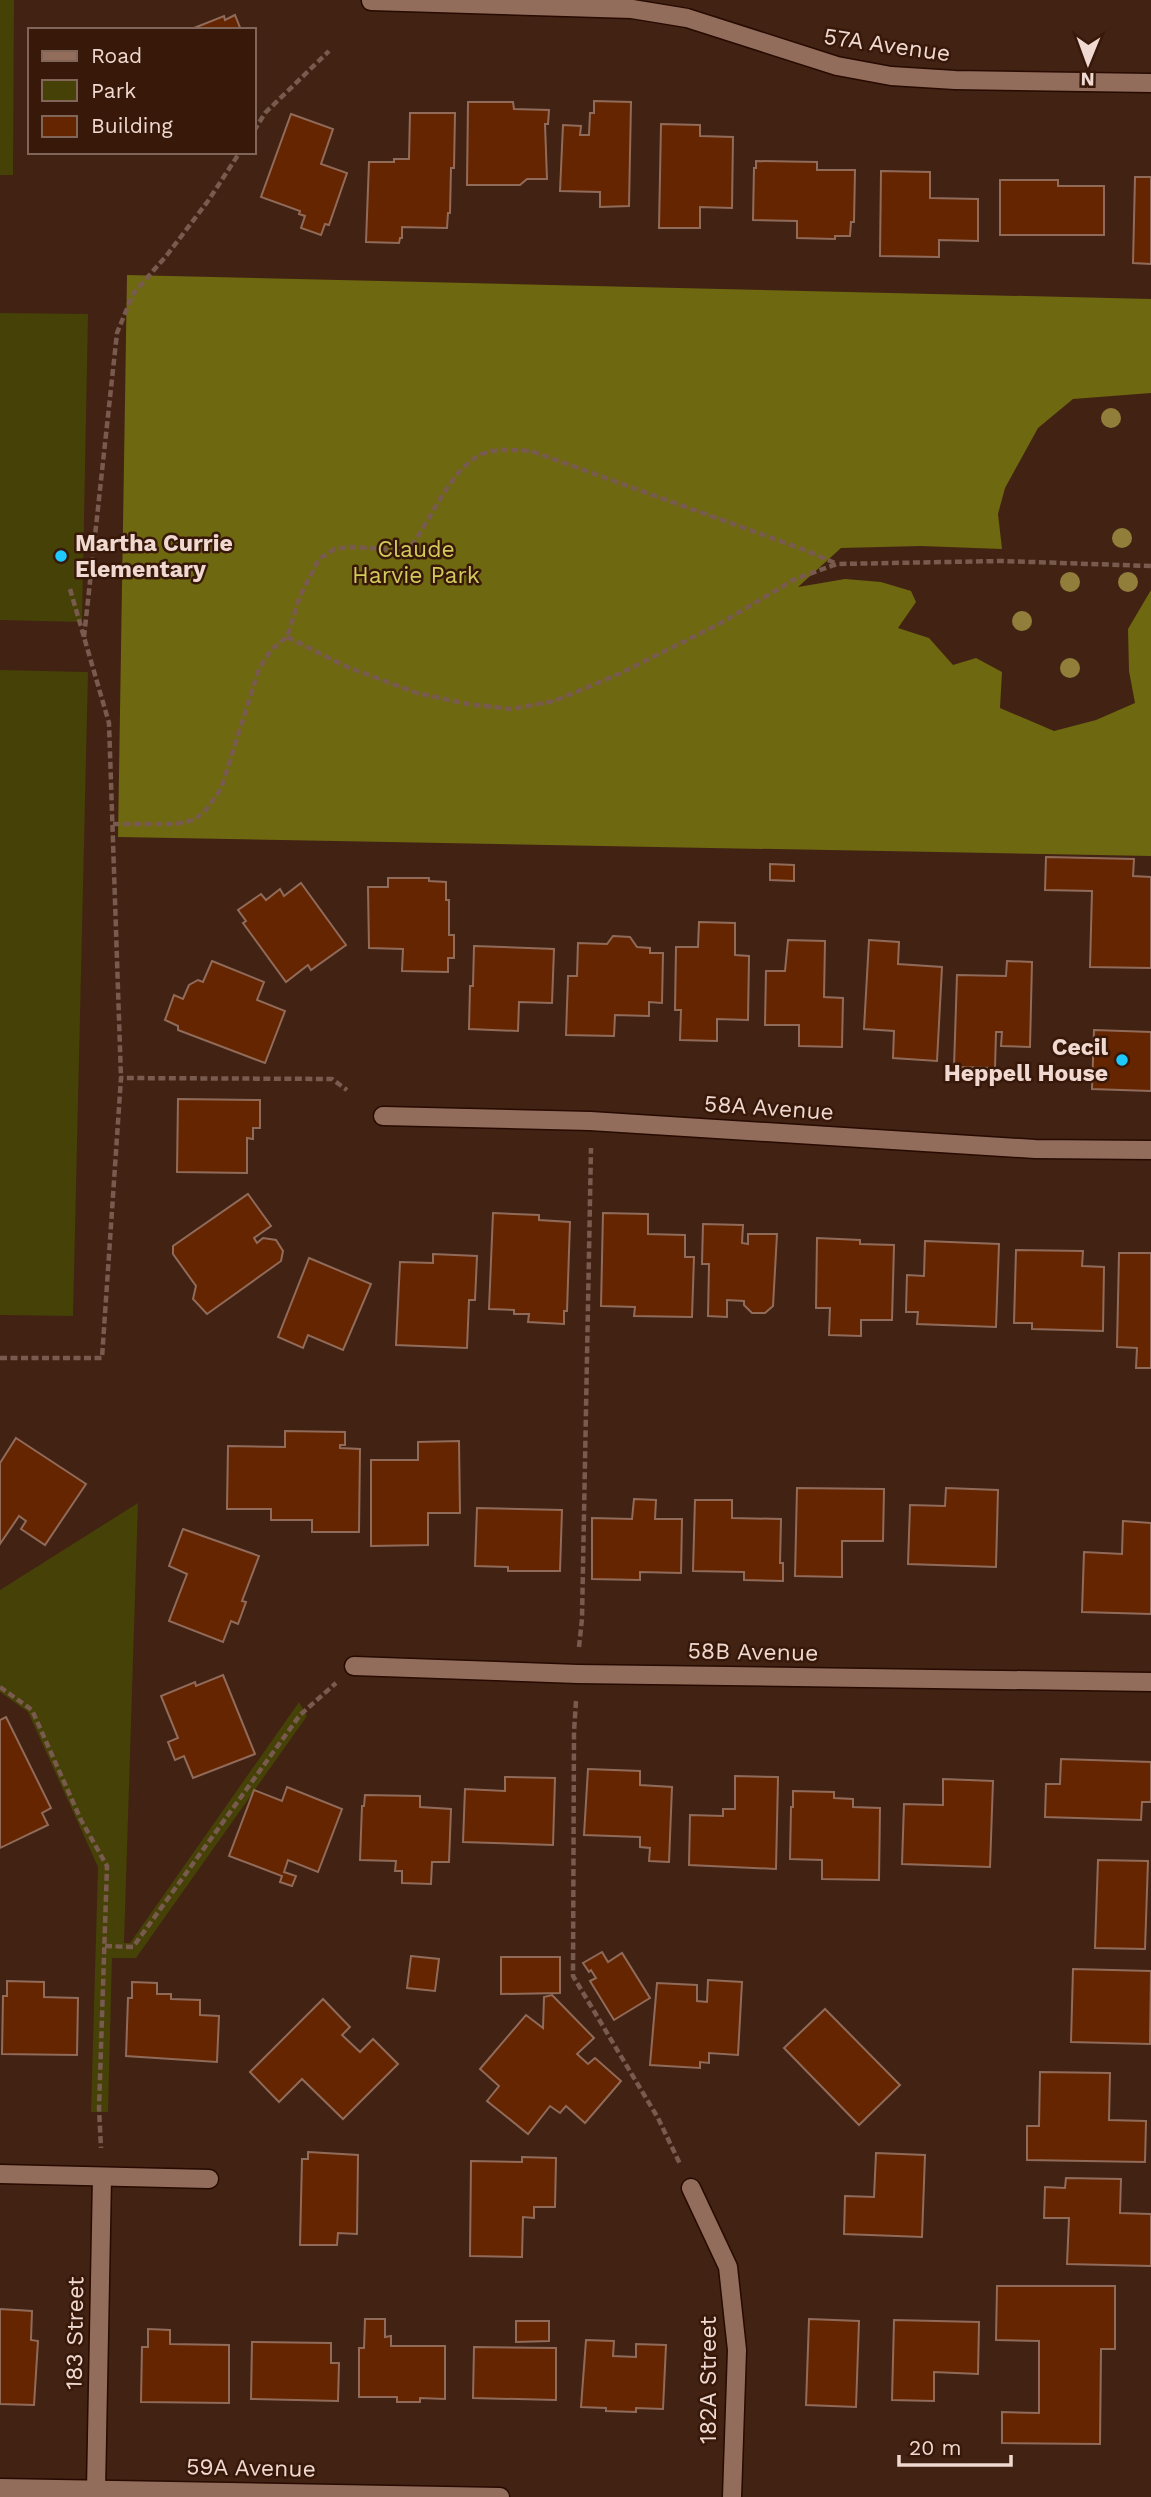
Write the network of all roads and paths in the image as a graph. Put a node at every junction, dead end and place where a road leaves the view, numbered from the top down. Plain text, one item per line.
1 (371, 1) edge
2 (574, 3) edge
3 (330, 51) dead end
4 (1151, 83) edge
5 (256, 128) edge
6 (239, 154) edge
7 (837, 564) junction
8 (1151, 566) edge
9 (70, 589) dead end
10 (84, 637) junction
11 (287, 637) junction
12 (113, 824) junction
13 (121, 1078) junction
14 (347, 1090) dead end
15 (383, 1116) dead end
16 (592, 1148) dead end
17 (1151, 1150) edge
18 (0, 1358) edge
19 (579, 1653) dead end
20 (354, 1666) joint
21 (1151, 1682) edge
22 (0, 1687) edge
23 (576, 1700) dead end
24 (105, 1946) junction
25 (0, 2174) edge
26 (102, 2177) junction
27 (209, 2179) dead end
28 (691, 2188) joint
29 (0, 2488) edge
30 (96, 2490) junction
31 (500, 2497) edge
32 (732, 2497) edge

1 - 2 street, 57A Avenue
2 - 4 street, 57A Avenue
3 - 5 path
6 - 10 path
7 - 8 path
7 - 11 path
7 - 11 path
9 - 10 path
10 - 12 path
11 - 12 path
12 - 13 path
13 - 14 path
13 - 18 path
15 - 17 street, 58A Avenue
16 - 19 path
20 - 21 street, 58B Avenue
20 - 24 path
22 - 24 path
23 - 28 path
24 - 26 path
25 - 26 street
26 - 27 street
26 - 30 street, 183 Street
28 - 32 street, 182A Street
29 - 30 street, 59A Avenue
30 - 31 street, 59A Avenue

